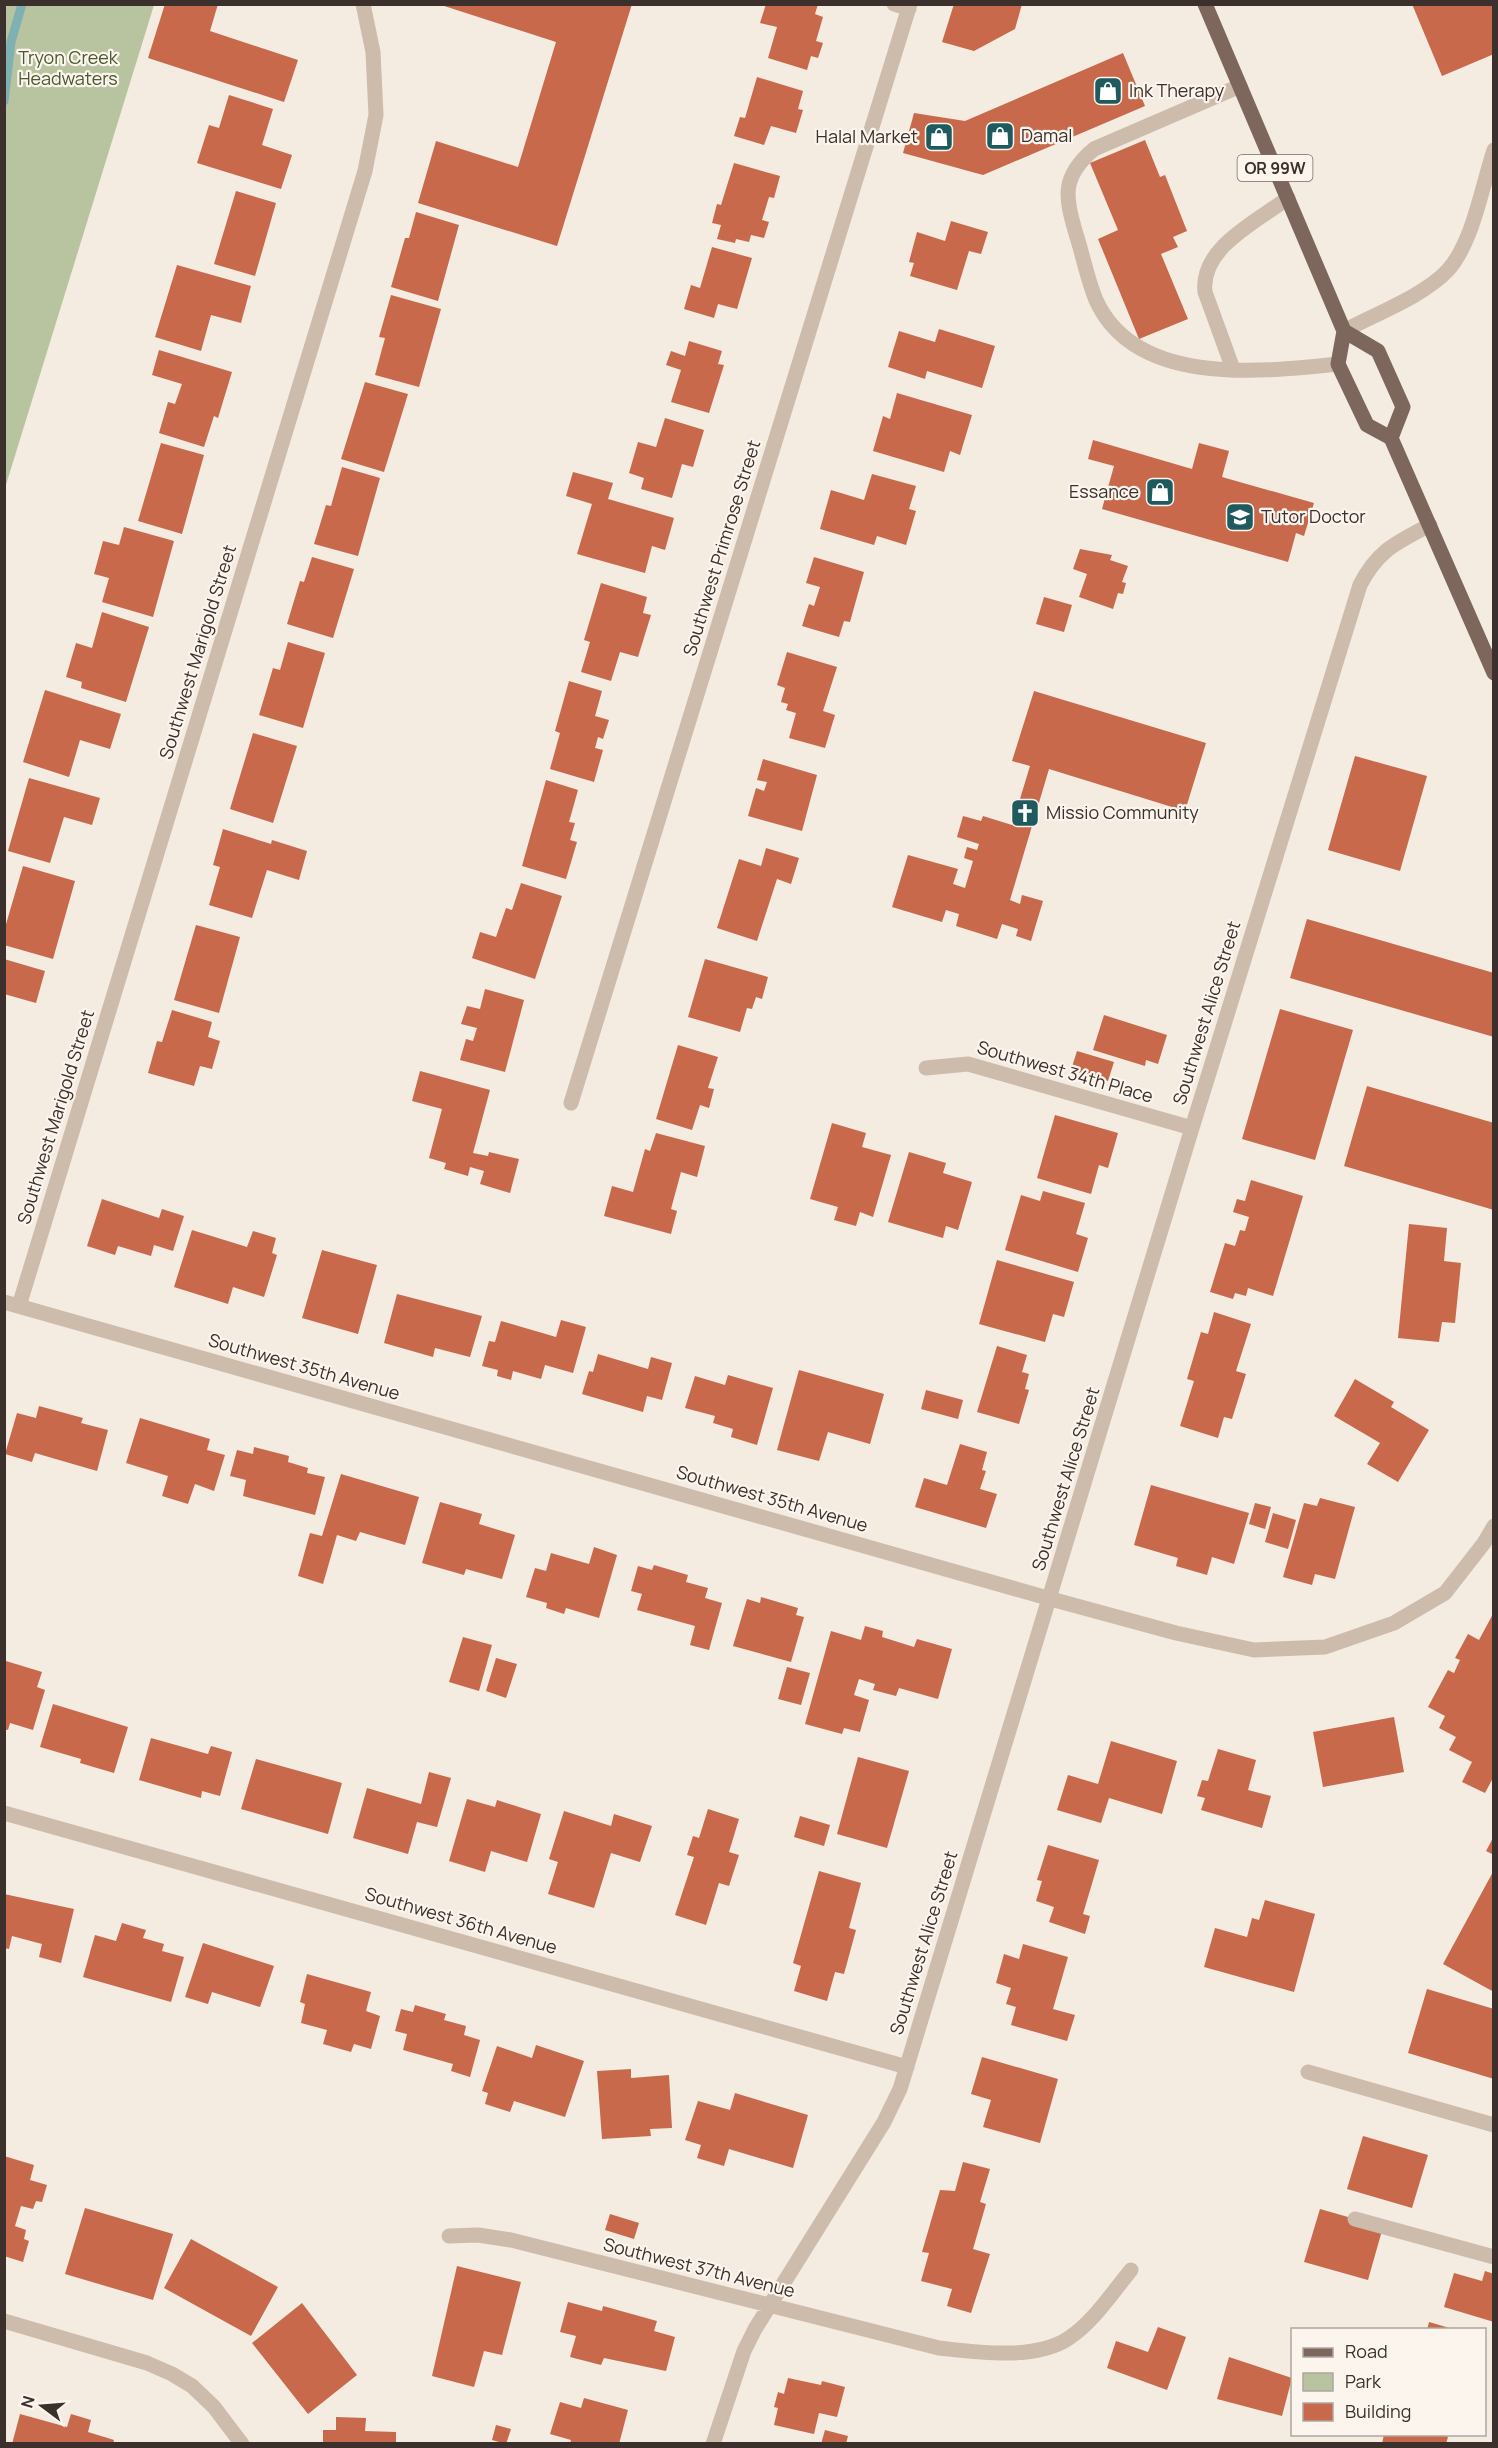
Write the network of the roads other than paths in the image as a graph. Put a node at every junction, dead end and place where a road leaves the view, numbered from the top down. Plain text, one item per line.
1 (363, 4) edge
2 (894, 4) edge
3 (1205, 4) edge
4 (910, 7) edge
5 (1240, 86) junction
6 (1494, 150) edge
7 (1288, 198) junction
8 (1344, 331) junction
9 (1338, 364) junction
10 (1233, 369) junction
11 (1391, 438) junction
12 (1430, 525) junction
13 (1494, 673) edge
14 (926, 1068) dead end
15 (571, 1102) dead end
16 (1192, 1128) junction
17 (12, 1304) edge
18 (1494, 1526) edge
19 (1051, 1599) junction
20 (4, 1813) edge
21 (907, 2067) junction
22 (1308, 2072) dead end
23 (1494, 2125) edge
24 (1355, 2219) dead end
25 (448, 2236) dead end
26 (1494, 2257) edge
27 (1131, 2270) dead end
28 (768, 2307) junction
29 (4, 2321) edge
30 (242, 2444) edge
31 (713, 2444) edge

1 - 17 street, Southwest Marigold Street
2 - 4 street
3 - 5 main road, OR 99W
4 - 15 street, Southwest Primrose Street
5 - 7 main road, OR 99W
5 - 10 street
6 - 8 street
7 - 8 main road, OR 99W
7 - 10 street
8 - 9 main road
8 - 11 main road
9 - 10 street
9 - 11 main road
11 - 12 main road
12 - 13 main road
12 - 16 street, Southwest Alice Street
14 - 16 street, Southwest 34th Place
16 - 19 street, Southwest Alice Street
17 - 19 street, Southwest 35th Avenue
18 - 19 street, Southwest 35th Avenue
19 - 21 street, Southwest Alice Street
20 - 21 street, Southwest 36th Avenue
21 - 28 street, Southwest Alice Street
22 - 23 street
24 - 26 street
25 - 28 street, Southwest 37th Avenue
27 - 28 street, Southwest 37th Avenue
28 - 31 street, Southwest Alice Street
29 - 30 street

